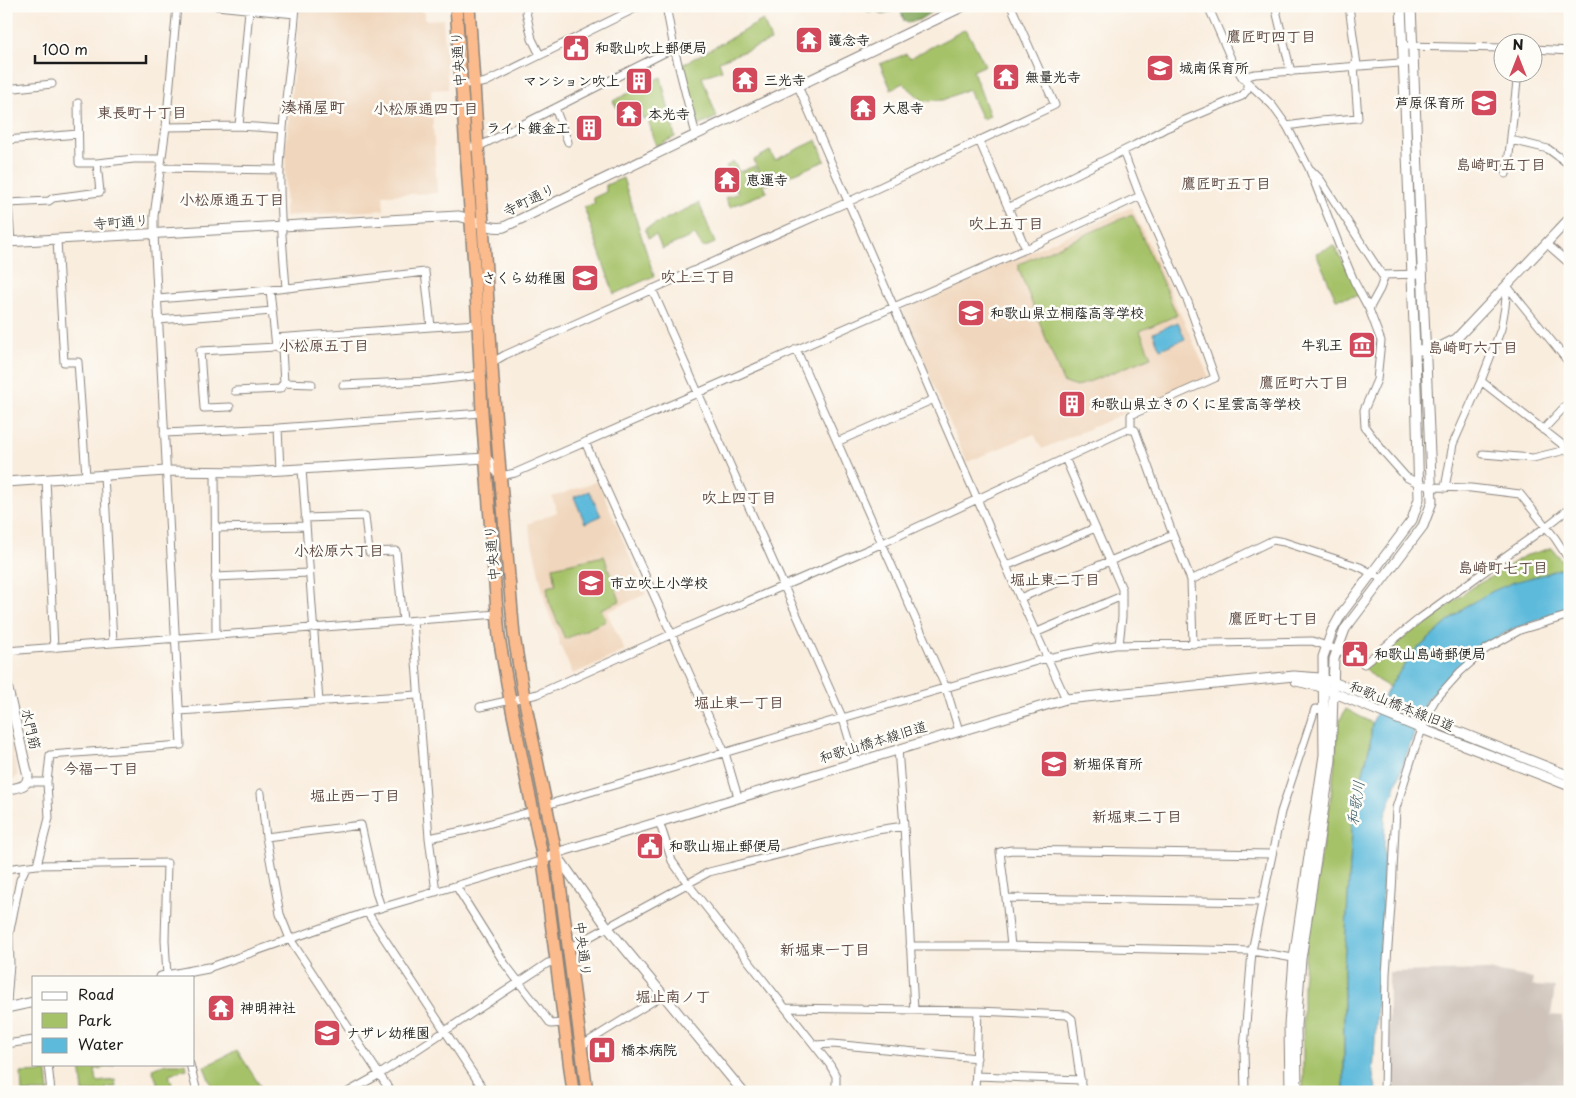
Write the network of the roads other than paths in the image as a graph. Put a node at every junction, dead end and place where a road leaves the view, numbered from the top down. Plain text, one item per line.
1 (178, 6) edge
2 (216, 6) edge
3 (296, 6) edge
4 (456, 6) edge
5 (470, 6) edge
6 (640, 6) edge
7 (666, 6) edge
8 (964, 6) edge
9 (1011, 6) edge
10 (1208, 6) edge
11 (1275, 6) edge
12 (1348, 6) edge
13 (1401, 6) edge
14 (1411, 6) edge
15 (249, 10) junction
16 (526, 12) dead end
17 (295, 14) junction
18 (1407, 46) junction
19 (674, 48) junction
20 (1494, 48) edge
21 (1544, 50) edge
22 (1570, 51) edge
23 (540, 55) junction
24 (1403, 62) junction
25 (1413, 62) junction
26 (1355, 65) junction
27 (1291, 72) junction
28 (1244, 80) junction
29 (1517, 82) edge
30 (52, 84) dead end
31 (462, 84) junction
32 (474, 84) junction
33 (798, 86) junction
34 (6, 89) edge
35 (78, 103) dead end
36 (555, 108) junction
37 (239, 126) junction
38 (1288, 126) junction
39 (166, 127) junction
40 (282, 129) junction
41 (78, 134) junction
42 (696, 135) junction
43 (6, 140) edge
44 (979, 140) junction
45 (1511, 140) junction
46 (568, 142) dead end
47 (472, 147) junction
48 (1123, 151) junction
49 (161, 159) junction
50 (98, 163) junction
51 (1570, 166) edge
52 (160, 168) junction
53 (1309, 168) junction
54 (280, 170) junction
55 (1506, 174) dead end
56 (6, 176) edge
57 (1140, 196) junction
58 (848, 202) junction
59 (8, 203) junction
60 (1008, 208) junction
61 (1570, 218) edge
62 (471, 219) junction
63 (483, 223) junction
64 (281, 226) junction
65 (154, 234) junction
66 (57, 240) junction
67 (9, 242) edge
68 (1546, 244) junction
69 (1026, 249) junction
70 (1570, 264) edge
71 (1423, 274) junction
72 (1411, 275) junction
73 (1385, 276) junction
74 (1506, 286) junction
75 (286, 288) junction
76 (652, 288) junction
77 (270, 290) junction
78 (157, 299) junction
79 (893, 307) junction
80 (1369, 309) junction
81 (272, 311) junction
82 (158, 320) junction
83 (478, 324) junction
84 (431, 327) junction
85 (275, 338) junction
86 (276, 347) junction
87 (796, 349) junction
88 (1415, 350) junction
89 (1425, 350) junction
90 (492, 361) junction
91 (1570, 364) edge
92 (481, 375) junction
93 (1481, 381) junction
94 (284, 383) junction
95 (312, 384) dead end
96 (343, 385) dead end
97 (235, 391) dead end
98 (698, 392) junction
99 (934, 399) junction
100 (1570, 401) edge
101 (230, 407) dead end
102 (482, 414) junction
103 (278, 428) junction
104 (1131, 430) junction
105 (1543, 430) junction
106 (164, 434) junction
107 (585, 442) junction
108 (837, 442) junction
109 (1569, 449) edge
110 (1483, 454) dead end
111 (486, 458) junction
112 (1065, 458) junction
113 (302, 469) junction
114 (280, 470) junction
115 (166, 471) junction
116 (215, 471) junction
117 (104, 475) junction
118 (86, 476) junction
119 (501, 476) junction
120 (46, 479) junction
121 (6, 482) edge
122 (1420, 484) junction
123 (1432, 487) junction
124 (1445, 488) junction
125 (977, 498) junction
126 (1570, 508) edge
127 (305, 522) junction
128 (1547, 526) junction
129 (215, 528) junction
130 (1095, 528) junction
131 (1172, 535) junction
132 (883, 543) junction
133 (1570, 561) edge
134 (1108, 562) junction
135 (1006, 566) junction
136 (309, 573) junction
137 (1372, 573) junction
138 (215, 577) junction
139 (1382, 579) junction
140 (1191, 580) junction
141 (785, 585) junction
142 (1122, 596) junction
143 (1020, 598) junction
144 (498, 614) junction
145 (1570, 615) edge
146 (403, 621) junction
147 (413, 621) junction
148 (312, 629) junction
149 (1035, 633) junction
150 (672, 634) junction
151 (216, 635) junction
152 (176, 637) junction
153 (112, 642) junction
154 (1193, 644) junction
155 (1119, 645) junction
156 (1326, 646) junction
157 (54, 648) junction
158 (1337, 650) junction
159 (6, 651) edge
160 (1046, 658) junction
161 (6, 681) edge
162 (1323, 683) junction
163 (1332, 687) junction
164 (946, 688) junction
165 (417, 695) junction
166 (1349, 695) junction
167 (524, 697) junction
168 (1066, 699) junction
169 (510, 700) junction
170 (319, 702) junction
171 (480, 707) dead end
172 (1324, 710) junction
173 (180, 711) junction
174 (843, 719) junction
175 (1424, 719) junction
176 (1420, 728) junction
177 (959, 731) junction
178 (898, 750) junction
179 (725, 753) junction
180 (856, 762) junction
181 (1570, 776) edge
182 (28, 782) junction
183 (47, 782) junction
184 (1570, 786) edge
185 (6, 790) edge
186 (261, 793) dead end
187 (738, 798) junction
188 (546, 805) junction
189 (533, 811) junction
190 (659, 821) junction
191 (904, 826) junction
192 (266, 837) junction
193 (429, 838) junction
194 (556, 853) junction
195 (1272, 854) junction
196 (543, 860) junction
197 (37, 865) junction
198 (26, 867) junction
199 (6, 869) edge
200 (688, 884) junction
201 (456, 886) junction
202 (436, 892) junction
203 (1006, 898) junction
204 (1262, 902) junction
205 (382, 907) junction
206 (367, 912) junction
207 (9, 918) edge
208 (608, 928) junction
209 (290, 938) junction
210 (567, 944) junction
211 (910, 946) junction
212 (1011, 946) junction
213 (1252, 951) junction
214 (1297, 958) junction
215 (555, 962) junction
216 (8, 964) edge
217 (208, 968) joint
218 (165, 976) edge
219 (518, 982) junction
220 (663, 995) junction
221 (1570, 995) edge
222 (32, 1002) edge
223 (6, 1008) edge
224 (786, 1008) junction
225 (914, 1010) junction
226 (978, 1010) junction
227 (6, 1014) edge
228 (563, 1023) junction
229 (445, 1030) junction
230 (32, 1040) edge
231 (6, 1044) edge
232 (815, 1045) junction
233 (581, 1046) junction
234 (977, 1058) junction
235 (48, 1066) edge
236 (190, 1066) edge
237 (1570, 1069) edge
238 (380, 1074) junction
239 (976, 1076) junction
240 (1081, 1080) junction
241 (51, 1092) edge
242 (197, 1092) edge
243 (348, 1092) edge
244 (391, 1092) edge
245 (485, 1092) edge
246 (573, 1092) edge
247 (587, 1092) edge
248 (743, 1092) edge
249 (836, 1092) edge
250 (974, 1092) edge
251 (1082, 1092) edge
252 (1244, 1092) edge
253 (1290, 1092) edge
254 (1297, 1092) edge
255 (1384, 1092) edge

1 - 39 street
2 - 15 street
3 - 17 street
4 - 31 highway, 中央通り
5 - 32 highway, 中央通り
6 - 23 street
7 - 19 street
8 - 33 street, 寺町通り
9 - 44 street
10 - 28 street
11 - 27 street
12 - 26 street
13 - 18 street
14 - 18 street
15 - 17 street
15 - 37 street
16 - 23 street
17 - 40 street
18 - 20 street
18 - 24 street
18 - 25 street
19 - 36 street
19 - 42 street
21 - 22 street
23 - 32 street
24 - 25 street
24 - 26 street
24 - 72 street
25 - 71 street
26 - 27 street
26 - 38 street
27 - 28 street
28 - 38 street
28 - 48 street
29 - 45 street
30 - 34 street
31 - 32 street
31 - 47 highway, 中央通り
32 - 47 highway, 中央通り
33 - 42 street, 寺町通り
33 - 58 street
35 - 41 street
36 - 46 street
36 - 47 street
37 - 39 street
37 - 40 street
38 - 53 street
39 - 49 street
40 - 54 street
41 - 43 street
41 - 50 street
42 - 63 street, 寺町通り
44 - 58 street
44 - 60 street
45 - 51 street
45 - 55 street
47 - 62 highway, 中央通り
47 - 63 highway, 中央通り
48 - 57 street
48 - 60 street
49 - 50 street
49 - 52 street
50 - 59 street
52 - 54 street
52 - 65 street
53 - 73 street
53 - 80 street
54 - 64 street
56 - 59 street
57 - 69 street
57 - 104 street
58 - 76 street
58 - 79 street
59 - 67 street
60 - 69 street
61 - 68 street
62 - 63 street, 寺町通り
62 - 64 street, 寺町通り
62 - 83 highway, 中央通り
63 - 90 highway, 中央通り
64 - 65 street, 寺町通り
64 - 75 street
65 - 66 street, 寺町通り
65 - 78 street
66 - 67 street, 寺町通り
66 - 118 street
68 - 70 street
68 - 74 street
69 - 79 street
71 - 72 street
71 - 89 street
72 - 73 street
72 - 88 street
73 - 80 street
74 - 89 street
74 - 91 street
74 - 93 street
75 - 77 street
75 - 84 street
76 - 90 street
76 - 98 street
77 - 78 street
77 - 81 street
78 - 82 street
79 - 87 street
79 - 99 street
80 - 122 street
81 - 82 street
81 - 85 street
82 - 106 street
83 - 84 street
83 - 92 highway, 中央通り
84 - 85 street
85 - 86 street
86 - 94 street
86 - 101 street
87 - 98 street
87 - 108 street
88 - 89 street
88 - 122 street
89 - 123 street
90 - 92 street
90 - 119 highway, 中央通り
92 - 96 street
92 - 102 highway, 中央通り
93 - 105 street
93 - 124 street
94 - 95 street
94 - 97 street
98 - 107 street
98 - 141 street
99 - 108 street
99 - 125 street
100 - 105 street
102 - 103 street
102 - 111 highway, 中央通り
103 - 106 street
103 - 114 street
104 - 112 street
104 - 131 street
105 - 109 street
106 - 115 street
107 - 119 street
107 - 150 street
108 - 132 street
109 - 110 street
111 - 113 street
111 - 119 street
111 - 144 highway, 中央通り
112 - 125 street
112 - 130 street
113 - 114 street
113 - 127 street
114 - 116 street
115 - 116 street
115 - 117 street
115 - 152 street
116 - 129 street
117 - 118 street
117 - 153 street
118 - 120 street
119 - 167 highway, 中央通り
120 - 121 street
120 - 157 street
122 - 123 street
122 - 137 street
123 - 124 street
123 - 139 street
124 - 128 street
125 - 132 street
125 - 135 street
126 - 128 street
127 - 129 street
127 - 136 street
127 - 146 street
128 - 133 street
128 - 158 street
129 - 138 street
130 - 134 street
130 - 135 street
131 - 134 street
131 - 140 street
132 - 141 street
132 - 164 street
134 - 142 street
134 - 143 street
135 - 143 street
136 - 138 street
136 - 148 street
137 - 139 street
137 - 140 street
137 - 156 street
138 - 151 street
139 - 158 street
140 - 154 street
141 - 150 street
141 - 174 street
142 - 149 street
142 - 155 street
143 - 149 street
144 - 147 street
144 - 169 highway, 中央通り
145 - 175 street
146 - 147 street
146 - 148 street
147 - 165 street
148 - 151 street
148 - 170 street
149 - 160 street
150 - 167 street
150 - 179 street
151 - 152 street
152 - 153 street
152 - 173 street
153 - 157 street
154 - 155 street
154 - 156 street
155 - 160 street
156 - 158 street
156 - 162 street
157 - 159 street
158 - 163 street
160 - 164 street
160 - 168 street
161 - 182 street, 水門筋
162 - 163 street, 和歌山橋本線旧道
162 - 168 street, 和歌山橋本線旧道
162 - 172 street
163 - 166 street, 和歌山橋本線旧道
163 - 214 street
164 - 174 street
164 - 177 street
165 - 170 street
165 - 193 street
166 - 175 street, 和歌山橋本線旧道
166 - 176 street, 和歌山橋本線旧道
167 - 169 street
167 - 188 highway, 中央通り
168 - 177 street, 和歌山橋本線旧道
169 - 171 street
169 - 189 highway, 中央通り
170 - 173 street
172 - 195 street
172 - 214 street
173 - 183 street
174 - 179 street
174 - 180 street
175 - 176 street
175 - 181 street, 和歌山橋本線旧道
176 - 184 street, 和歌山橋本線旧道
176 - 255 street
177 - 178 street, 和歌山橋本線旧道
178 - 180 street, 和歌山橋本線旧道
178 - 191 street
179 - 187 street
179 - 188 street
180 - 187 street, 和歌山橋本線旧道
182 - 183 street
182 - 185 street
183 - 197 street
186 - 192 street
187 - 190 street, 和歌山橋本線旧道
188 - 194 highway, 中央通り
189 - 193 street
189 - 196 highway, 中央通り
190 - 194 street, 和歌山橋本線旧道
190 - 200 street
191 - 200 street
191 - 211 street
192 - 205 street
192 - 209 street
193 - 202 street
194 - 196 street, 和歌山橋本線旧道
194 - 208 street
194 - 210 highway, 中央通り
195 - 203 street
195 - 204 street
196 - 201 street
196 - 215 highway, 中央通り
197 - 198 street
197 - 218 street
198 - 199 street
198 - 207 street
200 - 208 street
200 - 224 street
201 - 202 street
201 - 219 street
202 - 205 street
203 - 204 street
203 - 212 street
204 - 213 street
205 - 206 street
206 - 209 street
206 - 229 street
207 - 216 street
208 - 210 street
208 - 220 street
209 - 217 street
209 - 238 street
210 - 233 highway, 中央通り
211 - 212 street
211 - 225 street
212 - 213 street
213 - 214 street
213 - 252 street
214 - 253 street
214 - 254 street
215 - 219 street
215 - 228 highway, 中央通り
216 - 223 street
217 - 218 street
219 - 228 street
219 - 229 street
220 - 233 street
220 - 248 street
221 - 237 street
222 - 223 street
223 - 227 street
224 - 225 street
224 - 232 street
225 - 226 street
226 - 234 street
226 - 240 street
228 - 246 highway, 中央通り
229 - 238 street
229 - 245 street
230 - 231 street
232 - 234 street
232 - 249 street
233 - 247 highway, 中央通り
234 - 239 street
235 - 241 street
236 - 242 street
238 - 243 street
238 - 244 street
239 - 240 street
239 - 250 street
240 - 251 street

